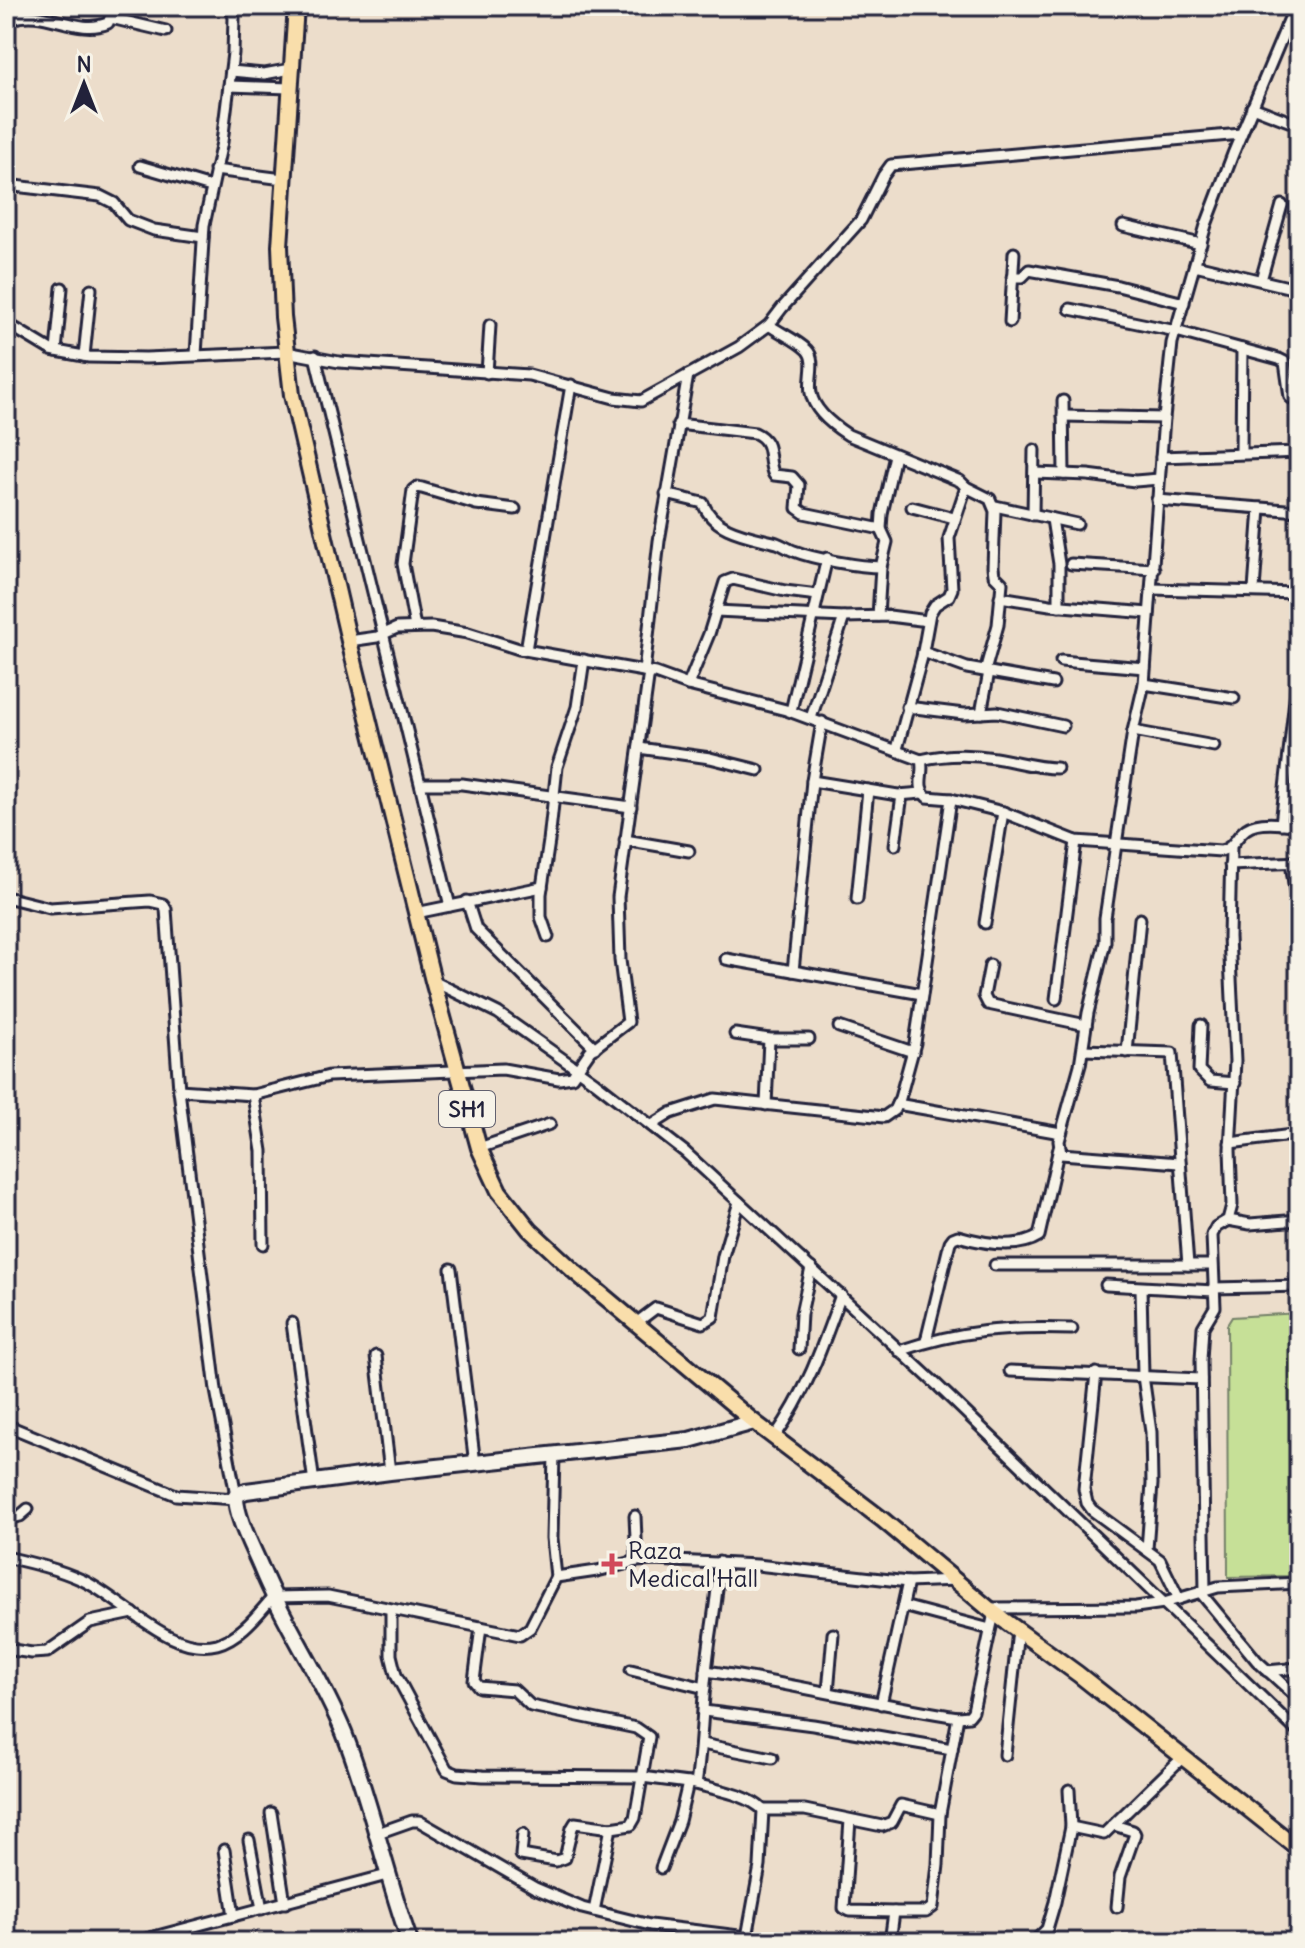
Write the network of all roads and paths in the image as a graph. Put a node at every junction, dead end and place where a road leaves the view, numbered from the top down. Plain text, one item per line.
1 (115, 6) edge
2 (231, 6) edge
3 (296, 6) edge
4 (1295, 6) edge
5 (6, 13) edge
6 (18, 17) junction
7 (111, 18) junction
8 (1286, 27) junction
9 (6, 31) edge
10 (166, 31) dead end
11 (1299, 32) edge
12 (291, 69) junction
13 (231, 71) junction
14 (229, 86) junction
15 (290, 88) junction
16 (1252, 107) junction
17 (1299, 125) edge
18 (1241, 134) junction
19 (140, 166) dead end
20 (215, 170) junction
21 (283, 179) junction
22 (6, 185) edge
23 (211, 187) junction
24 (1282, 205) dead end
25 (1123, 226) dead end
26 (203, 237) junction
27 (1201, 244) junction
28 (1014, 253) dead end
29 (1195, 265) junction
30 (1012, 277) junction
31 (1261, 280) junction
32 (1288, 287) dead end
33 (62, 288) dead end
34 (91, 289) dead end
35 (1184, 303) junction
36 (1070, 309) dead end
37 (1010, 322) dead end
38 (6, 323) edge
39 (490, 325) dead end
40 (769, 325) junction
41 (1176, 331) junction
42 (1242, 349) junction
43 (56, 351) junction
44 (286, 352) junction
45 (196, 355) junction
46 (84, 356) junction
47 (315, 356) junction
48 (487, 373) junction
49 (688, 375) junction
50 (571, 385) junction
51 (1063, 401) dead end
52 (1299, 403) edge
53 (1063, 416) junction
54 (1164, 418) junction
55 (678, 424) junction
56 (1034, 450) dead end
57 (1241, 452) junction
58 (1299, 452) edge
59 (895, 455) junction
60 (1161, 457) junction
61 (1035, 473) junction
62 (1064, 474) junction
63 (1159, 479) junction
64 (966, 487) junction
65 (666, 494) junction
66 (1157, 500) junction
67 (995, 506) junction
68 (912, 507) dead end
69 (1260, 508) junction
70 (515, 509) dead end
71 (1299, 511) edge
72 (1033, 515) junction
73 (954, 518) junction
74 (1052, 519) junction
75 (1077, 524) dead end
76 (881, 529) junction
77 (827, 558) junction
78 (1071, 564) dead end
79 (881, 567) junction
80 (1154, 569) junction
81 (1152, 589) junction
82 (1254, 590) junction
83 (1299, 593) edge
84 (818, 595) junction
85 (1000, 597) junction
86 (1059, 606) junction
87 (716, 611) junction
88 (1149, 613) junction
89 (813, 615) junction
90 (878, 616) junction
91 (844, 617) junction
92 (928, 621) junction
93 (415, 627) junction
94 (384, 634) junction
95 (349, 641) junction
96 (526, 650) junction
97 (923, 652) junction
98 (584, 660) junction
99 (1061, 661) dead end
100 (1299, 664) edge
101 (1145, 668) junction
102 (646, 672) junction
103 (987, 672) junction
104 (1053, 683) dead end
105 (1144, 684) junction
106 (688, 685) junction
107 (1234, 698) dead end
108 (907, 707) junction
109 (791, 711) junction
110 (981, 713) junction
111 (811, 718) junction
112 (822, 722) junction
113 (1063, 726) dead end
114 (1133, 731) junction
115 (1214, 746) dead end
116 (639, 748) junction
117 (897, 749) junction
118 (921, 760) junction
119 (1057, 768) dead end
120 (758, 770) dead end
121 (812, 781) junction
122 (421, 784) junction
123 (868, 790) junction
124 (922, 793) junction
125 (554, 795) junction
126 (902, 795) junction
127 (951, 799) junction
128 (631, 807) junction
129 (1003, 812) junction
130 (1281, 824) junction
131 (1299, 826) edge
132 (625, 840) junction
133 (1076, 841) junction
134 (895, 845) dead end
135 (1116, 845) junction
136 (1231, 848) junction
137 (689, 851) dead end
138 (1295, 862) edge
139 (1230, 865) junction
140 (542, 887) junction
141 (6, 897) edge
142 (857, 899) dead end
143 (467, 901) junction
144 (450, 906) junction
145 (1297, 906) edge
146 (416, 913) junction
147 (1140, 919) dead end
148 (985, 923) dead end
149 (548, 937) dead end
150 (726, 959) dead end
151 (990, 965) dead end
152 (793, 971) junction
153 (433, 981) junction
154 (922, 994) junction
155 (1056, 999) dead end
156 (1086, 1025) junction
157 (1201, 1025) dead end
158 (839, 1027) dead end
159 (735, 1034) dead end
160 (769, 1039) junction
161 (809, 1039) dead end
162 (595, 1048) junction
163 (1083, 1050) junction
164 (913, 1052) junction
165 (1127, 1052) junction
166 (577, 1070) junction
167 (458, 1072) junction
168 (1235, 1083) junction
169 (179, 1090) junction
170 (253, 1095) junction
171 (897, 1104) junction
172 (766, 1105) junction
173 (550, 1124) dead end
174 (652, 1125) junction
175 (1061, 1133) junction
176 (1299, 1134) edge
177 (1230, 1143) junction
178 (479, 1148) junction
179 (1059, 1148) junction
180 (1179, 1163) junction
181 (739, 1202) junction
182 (1228, 1220) junction
183 (1299, 1220) edge
184 (263, 1244) dead end
185 (995, 1265) dead end
186 (1188, 1265) junction
187 (1212, 1265) junction
188 (811, 1268) junction
189 (451, 1269) dead end
190 (1106, 1285) dead end
191 (1299, 1286) edge
192 (1141, 1288) junction
193 (1214, 1290) junction
194 (841, 1295) junction
195 (292, 1323) dead end
196 (636, 1323) junction
197 (1072, 1329) dead end
198 (926, 1341) junction
199 (799, 1349) dead end
200 (899, 1351) junction
201 (376, 1356) dead end
202 (1010, 1371) dead end
203 (1096, 1373) junction
204 (1143, 1376) junction
205 (1201, 1379) junction
206 (754, 1422) junction
207 (6, 1425) edge
208 (774, 1438) junction
209 (554, 1454) junction
210 (475, 1464) junction
211 (390, 1472) junction
212 (314, 1483) junction
213 (236, 1497) junction
214 (28, 1509) dead end
215 (635, 1516) dead end
216 (6, 1519) edge
217 (1147, 1549) junction
218 (6, 1557) edge
219 (637, 1561) junction
220 (719, 1562) junction
221 (556, 1577) junction
222 (956, 1580) junction
223 (908, 1582) junction
224 (1299, 1583) edge
225 (1202, 1591) junction
226 (273, 1597) junction
227 (1179, 1599) junction
228 (1164, 1603) junction
229 (903, 1606) junction
230 (391, 1610) junction
231 (992, 1610) junction
232 (133, 1613) junction
233 (481, 1627) junction
234 (990, 1629) junction
235 (1018, 1630) junction
236 (833, 1634) dead end
237 (6, 1649) edge
238 (1299, 1668) edge
239 (631, 1670) dead end
240 (706, 1671) junction
241 (1267, 1671) junction
242 (705, 1688) junction
243 (828, 1692) junction
244 (1299, 1699) edge
245 (881, 1704) junction
246 (704, 1711) junction
247 (958, 1717) junction
248 (1299, 1733) edge
249 (702, 1744) junction
250 (952, 1749) junction
251 (1005, 1755) dead end
252 (1183, 1757) junction
253 (772, 1758) dead end
254 (642, 1777) junction
255 (692, 1783) junction
256 (1069, 1790) dead end
257 (763, 1810) junction
258 (271, 1813) dead end
259 (940, 1814) junction
260 (850, 1820) junction
261 (1114, 1825) junction
262 (1071, 1827) junction
263 (611, 1828) junction
264 (375, 1834) junction
265 (523, 1834) dead end
266 (249, 1840) dead end
267 (1299, 1849) edge
268 (224, 1850) dead end
269 (661, 1868) dead end
270 (387, 1875) junction
271 (285, 1903) junction
272 (1117, 1907) dead end
273 (262, 1909) junction
274 (594, 1911) junction
275 (894, 1912) junction
276 (234, 1916) junction
277 (747, 1939) edge
278 (135, 1942) edge
279 (410, 1942) edge
280 (797, 1942) edge
281 (890, 1942) edge
282 (1034, 1942) edge

1 - 7 street
2 - 13 street
3 - 12 main road, SH1
4 - 8 street
5 - 6 street
6 - 7 street
6 - 9 street
7 - 10 street
8 - 11 street
8 - 16 street
12 - 13 street
12 - 15 main road, SH1
13 - 14 street
14 - 15 street
14 - 20 street
15 - 21 main road, SH1
16 - 17 street
16 - 18 street
18 - 27 street
18 - 40 street
19 - 23 street
20 - 21 street
20 - 23 street
21 - 44 main road, SH1
22 - 26 street
23 - 26 street
24 - 31 street
25 - 27 street
26 - 45 street
27 - 29 street
28 - 30 street
29 - 31 street
29 - 35 street
30 - 35 street
30 - 37 street
31 - 32 street
33 - 43 street
34 - 46 street
35 - 41 street
36 - 41 street
38 - 43 street
39 - 48 street
40 - 49 street
40 - 59 street
41 - 42 street
41 - 54 street
42 - 52 street
42 - 57 street
43 - 46 street
44 - 45 street
44 - 47 street
44 - 95 main road, SH1
45 - 46 street
47 - 48 street
47 - 94 street
48 - 50 street
49 - 50 street
49 - 55 street
50 - 96 street
51 - 53 street
53 - 54 street
53 - 62 street
54 - 60 street
55 - 65 street
55 - 76 street
56 - 61 street
57 - 58 street
57 - 60 street
59 - 64 street
59 - 76 street
60 - 63 street
61 - 62 street
61 - 72 street
62 - 63 street
63 - 66 street
64 - 67 street
64 - 73 street
65 - 77 street
65 - 102 street
66 - 69 street
66 - 80 street
67 - 72 street
67 - 85 street
68 - 73 street
69 - 71 street
69 - 82 street
70 - 93 street
72 - 74 street
73 - 92 street
74 - 75 street
74 - 86 street
76 - 79 street
77 - 79 street
77 - 84 street
78 - 80 street
79 - 90 street
80 - 81 street
81 - 82 street
81 - 88 street
82 - 83 street
84 - 87 street
84 - 89 street
85 - 86 street
85 - 103 street
86 - 88 street
87 - 89 street
87 - 106 street
88 - 101 street
89 - 91 street
89 - 109 street
90 - 91 street
90 - 92 street
91 - 111 street
92 - 97 street
93 - 94 street
93 - 96 street
94 - 95 street
94 - 122 street
95 - 146 main road, SH1
96 - 98 street
97 - 103 street
97 - 108 street
98 - 102 street
98 - 125 street
99 - 101 street
100 - 130 street
101 - 105 street
102 - 106 street
102 - 116 street
103 - 104 street
103 - 110 street
105 - 107 street
105 - 114 street
106 - 109 street
108 - 110 street
108 - 117 street
109 - 111 street
110 - 113 street
111 - 112 street
112 - 117 street
112 - 121 street
114 - 115 street
114 - 135 street
116 - 120 street
116 - 128 street
117 - 118 street
118 - 119 street
118 - 124 street
121 - 123 street
121 - 152 street
122 - 125 street
122 - 144 street
123 - 126 street
123 - 142 street
124 - 126 street
124 - 127 street
125 - 128 street
125 - 140 street
126 - 134 street
127 - 129 street
127 - 154 street
128 - 132 street
129 - 133 street
129 - 148 street
130 - 131 street
130 - 136 street
132 - 137 street
132 - 162 street
133 - 135 street
133 - 155 street
135 - 136 street
135 - 156 street
136 - 139 street
138 - 139 street
138 - 145 street
139 - 168 street
140 - 143 street
140 - 149 street
141 - 169 street
143 - 144 street
143 - 162 street
144 - 146 street
146 - 153 main road, SH1
147 - 165 street
150 - 152 street
151 - 156 street
152 - 154 street
153 - 166 street
153 - 167 main road, SH1
154 - 164 street
156 - 163 street
157 - 168 street
158 - 164 street
159 - 160 street
160 - 161 street
160 - 172 street
162 - 166 street
163 - 165 street
163 - 175 street
164 - 171 street
165 - 180 street
166 - 167 street
166 - 174 street
167 - 170 street
167 - 178 main road, SH1
168 - 177 street
169 - 170 street
169 - 213 street
170 - 184 street
171 - 172 street
171 - 175 street
172 - 174 street
173 - 178 street
174 - 181 street
175 - 179 street
176 - 177 street
177 - 182 street
178 - 196 main road, SH1
179 - 180 street
179 - 198 street
180 - 186 street
181 - 188 street
181 - 196 street
182 - 183 street
182 - 187 street
185 - 186 street
186 - 187 street
187 - 193 street
188 - 194 street
188 - 199 street
189 - 210 street
190 - 192 street
191 - 193 street
192 - 193 street
192 - 204 street
193 - 205 street
194 - 200 street
194 - 208 street
195 - 212 street
196 - 206 main road, SH1
197 - 198 street
198 - 200 street
200 - 228 street
201 - 211 street
202 - 203 street
203 - 204 street
203 - 217 street
204 - 205 street
204 - 217 street
205 - 225 street
206 - 208 main road, SH1
206 - 209 street
207 - 213 street
208 - 222 main road, SH1
209 - 210 street
209 - 221 street
210 - 211 street
211 - 212 street
212 - 213 street
213 - 226 street
214 - 216 street
215 - 219 street
217 - 227 street
218 - 232 street
219 - 220 street
219 - 221 street
220 - 223 street
220 - 240 street
221 - 233 street
222 - 223 street
222 - 231 main road, SH1
223 - 229 street
224 - 225 street
225 - 227 street
225 - 241 street
226 - 230 street
226 - 232 street
226 - 264 street
227 - 228 street
228 - 231 street
228 - 248 street
229 - 234 street
229 - 245 street
230 - 233 street
230 - 254 street
231 - 234 street
231 - 235 main road, SH1
232 - 237 street
233 - 254 street
234 - 247 street
235 - 251 street
235 - 252 main road, SH1
236 - 243 street
238 - 241 street
239 - 242 street
240 - 242 street
240 - 243 street
241 - 244 street
242 - 246 street
243 - 245 street
245 - 247 street
246 - 249 street
246 - 250 street
247 - 250 street
249 - 253 street
249 - 255 street
250 - 259 street
252 - 261 street
252 - 267 main road, SH1
254 - 255 street
254 - 263 street
255 - 257 street
255 - 269 street
256 - 262 street
257 - 260 street
257 - 277 street
258 - 271 street
259 - 260 street
259 - 275 street
260 - 275 street
261 - 262 street
261 - 272 street
262 - 282 street
263 - 265 street
263 - 274 street
264 - 270 street
264 - 274 street
266 - 273 street
268 - 276 street
270 - 271 street
270 - 279 street
271 - 273 street
273 - 276 street
274 - 277 street
275 - 281 street
276 - 278 street
277 - 280 street

